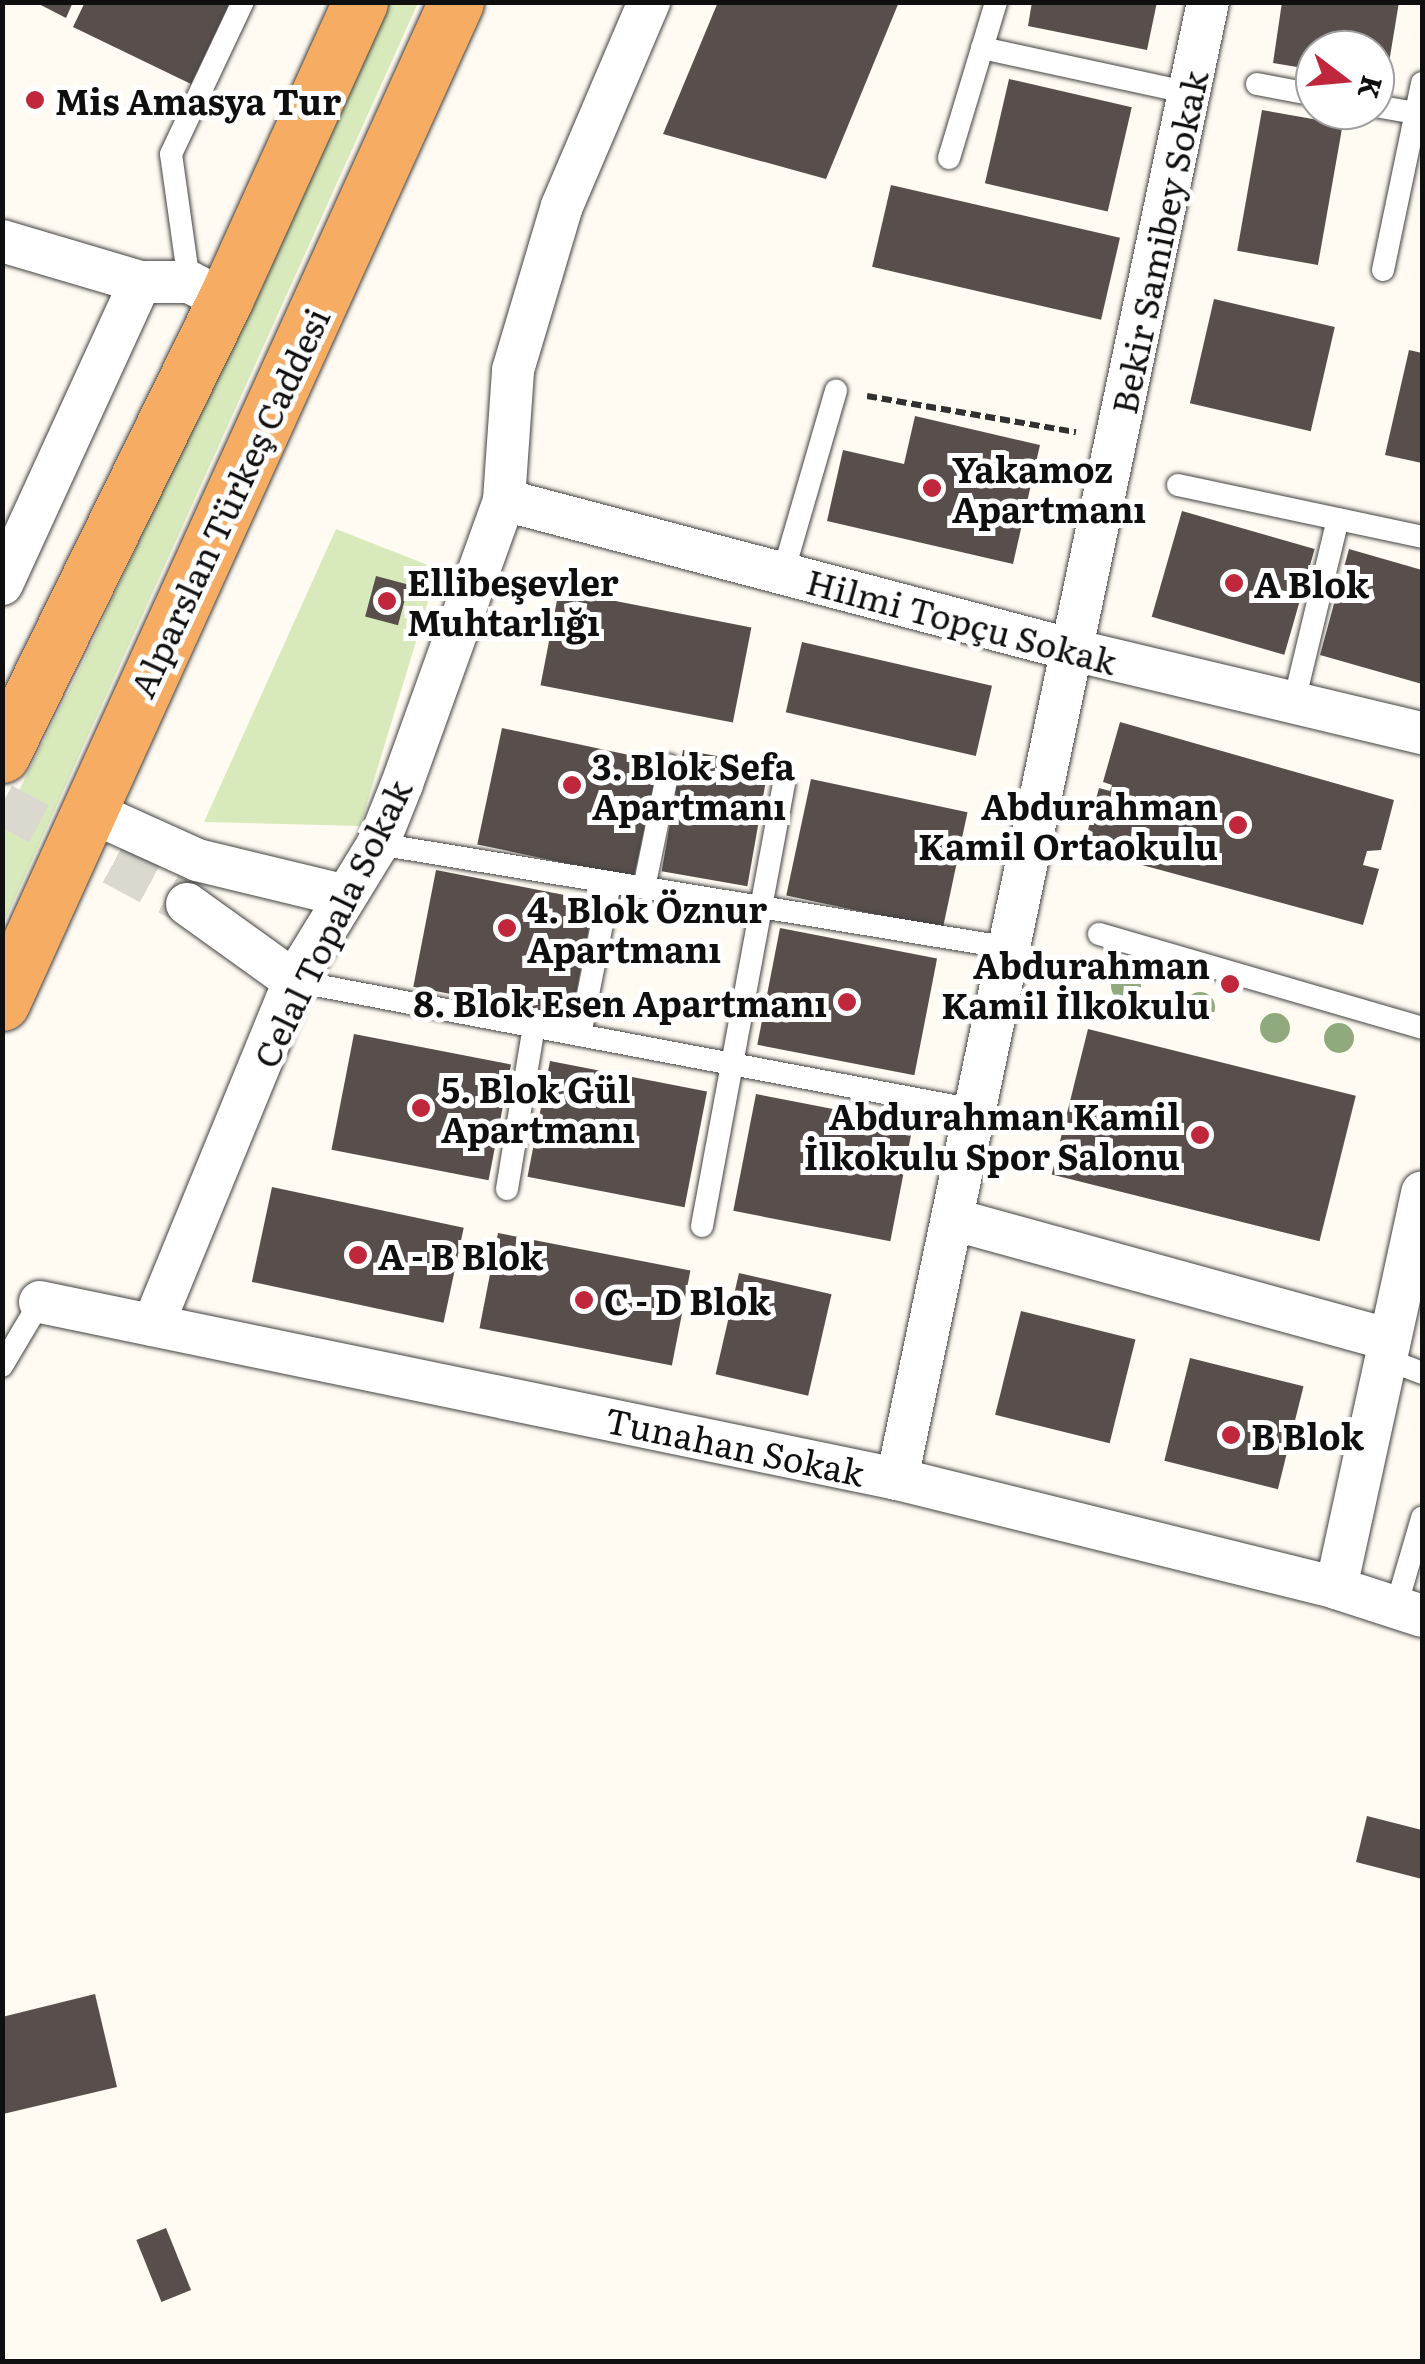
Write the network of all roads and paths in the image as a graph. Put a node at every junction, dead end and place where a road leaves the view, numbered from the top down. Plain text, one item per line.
1 (243, 2) edge
2 (360, 2) edge
3 (456, 2) edge
4 (648, 2) edge
5 (996, 2) edge
6 (1208, 2) edge
7 (982, 48) junction
8 (1422, 83) edge
9 (1257, 84) dead end
10 (1295, 91) edge
11 (1190, 93) junction
12 (1395, 109) edge
13 (1416, 113) junction
14 (1415, 153) edge
15 (948, 158) dead end
16 (2, 241) edge
17 (1383, 270) dead end
18 (140, 282) junction
19 (207, 291) junction
20 (836, 391) joint
21 (1117, 439) junction
22 (1178, 485) dead end
23 (504, 500) junction
24 (1338, 519) junction
25 (1422, 537) edge
26 (783, 574) junction
27 (2, 584) edge
28 (1074, 650) junction
29 (1294, 702) junction
30 (1422, 732) edge
31 (2, 756) edge
32 (669, 766) dead end
33 (784, 785) dead end
34 (87, 810) junction
35 (378, 844) junction
36 (610, 883) junction
37 (644, 888) junction
38 (342, 894) junction
39 (186, 904) tunnel mouth
40 (762, 908) junction
41 (1099, 934) dead end
42 (1010, 948) junction
43 (294, 981) junction
44 (2, 1003) edge
45 (534, 1026) junction
46 (1422, 1028) edge
47 (580, 1035) junction
48 (732, 1064) junction
49 (976, 1110) junction
50 (507, 1188) dead end
51 (1422, 1192) edge
52 (952, 1220) junction
53 (702, 1226) dead end
54 (40, 1302) joint
55 (153, 1326) junction
56 (1399, 1358) edge
57 (2, 1366) edge
58 (898, 1479) junction
59 (1422, 1518) edge
60 (1336, 1588) junction
61 (1409, 1612) edge

1 - 19 lane
2 - 19 highway
3 - 34 highway, Alparslan Türkeş Caddesi
4 - 23 street, Celal Topala Sokak
5 - 7 lane
6 - 11 street, Bekir Samibey Sokak
7 - 11 lane
7 - 15 lane
8 - 13 lane
9 - 10 lane
11 - 21 street, Bekir Samibey Sokak
12 - 13 lane
13 - 14 lane
14 - 17 lane
16 - 18 street
18 - 19 street
18 - 27 street
19 - 31 highway
20 - 21 path
20 - 26 lane
21 - 28 street, Bekir Samibey Sokak
22 - 24 lane
23 - 26 street, Hilmi Topçu Sokak
23 - 35 street, Celal Topala Sokak
24 - 25 lane
24 - 29 lane
26 - 28 street, Hilmi Topçu Sokak
28 - 29 street, Hilmi Topçu Sokak
28 - 42 street, Bekir Samibey Sokak
29 - 30 street, Hilmi Topçu Sokak
32 - 37 lane
33 - 40 lane
34 - 38 street
34 - 44 highway, Alparslan Türkeş Caddesi
35 - 36 lane
35 - 38 street, Celal Topala Sokak
36 - 37 lane
36 - 47 lane
37 - 40 lane
38 - 43 street, Celal Topala Sokak
39 - 43 street
40 - 42 lane
40 - 48 lane
41 - 46 lane
42 - 49 street, Bekir Samibey Sokak
43 - 45 lane
43 - 55 street, Celal Topala Sokak
45 - 47 lane
45 - 50 lane
47 - 48 lane
48 - 49 lane
48 - 53 lane
49 - 52 street, Bekir Samibey Sokak
51 - 56 street
52 - 56 street
52 - 58 street, Bekir Samibey Sokak
54 - 55 street, Tunahan Sokak
54 - 57 lane
55 - 58 street, Tunahan Sokak
56 - 60 street
58 - 60 street, Tunahan Sokak
59 - 61 lane
60 - 61 street, Tunahan Sokak

